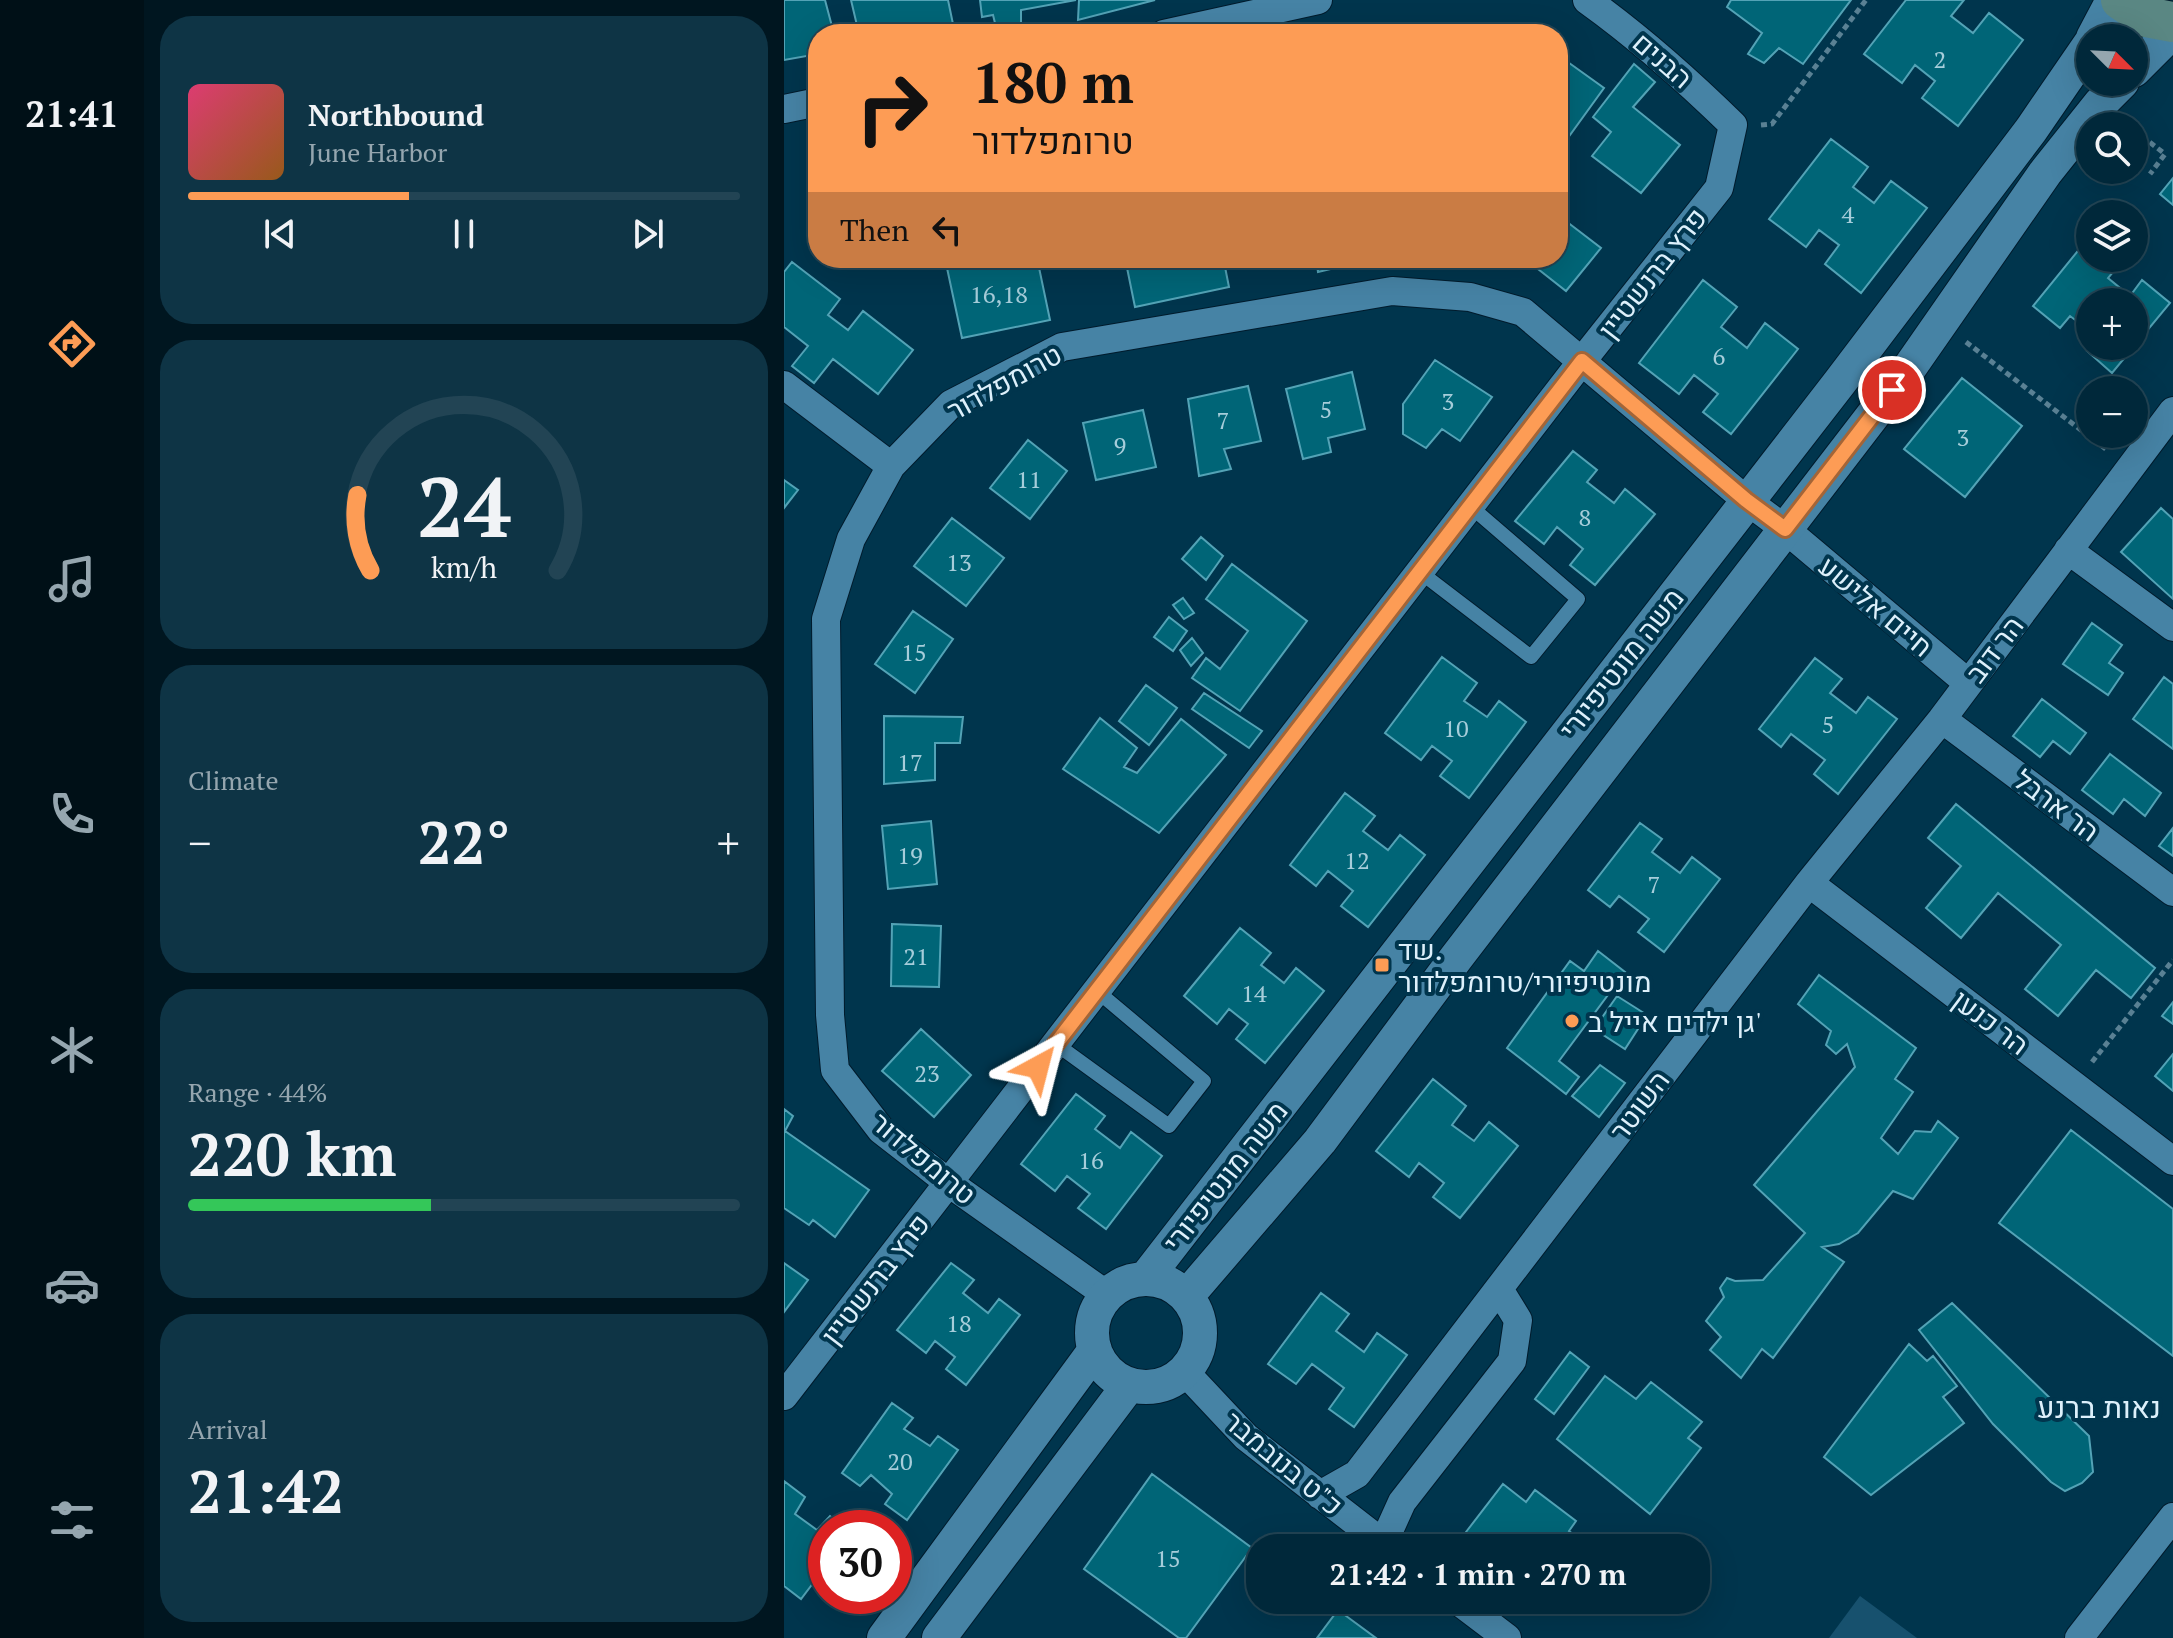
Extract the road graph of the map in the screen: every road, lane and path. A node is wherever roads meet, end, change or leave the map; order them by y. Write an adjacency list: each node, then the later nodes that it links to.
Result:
1 (1318, 0): 7 (street)
2 (1587, 0): 15 (street, הבנים)
3 (1866, 0): 15 (path)
4 (2113, 0): 8 (street)
5 (2121, 0): 6 (main road)
6 (2173, 22)
7 (1209, 24)
8 (2100, 24)
9 (2173, 31): 10 (street)
10 (2148, 56)
11 (2076, 64): 24 (street, משה מונטיפיורי)
12 (2108, 96): 26 (street, משה מונטיפיורי)
13 (808, 104): 14 (street)
14 (784, 109)
15 (1733, 125): 19 (street, פרץ ברנשטיין)
16 (2148, 141): 17 (path)
17 (2150, 174)
18 (1972, 346): 23 (path)
19 (1582, 361): 22 (street, טרומפלדור); 24 (street, טרומפלדור); 25 (street, פרץ ברנשטיין)
20 (784, 385): 22 (street)
21 (2173, 411): 23 (street, הר דוב)
22 (891, 466): 39 (street, טרומפלדור)
23 (2130, 468): 27 (street, הר דוב)
24 (1746, 500): 26 (street, טרומפלדור); 40 (street, משה מונטיפיורי)
25 (1470, 506): 28 (street, פרץ ברנשטיין); 28 (lane)
26 (1785, 529): 30 (street, חיים אלישע); 43 (street, משה מונטיפיורי)
27 (2068, 550): 29 (street); 30 (street, הר דוב)
28 (1420, 572): 35 (street, פרץ ברנשטיין)
29 (2173, 627)
30 (1968, 683): 31 (street, הר דוב)
31 (1942, 719): 32 (street, הר דוב); 33 (street, הר ארבל)
32 (1809, 883): 37 (street, הר כנען); 41 (street, השוטר)
33 (2173, 892)
34 (2173, 960): 37 (path)
35 (1097, 991): 36 (street, פרץ ברנשטיין); 36 (lane)
36 (1056, 1044): 39 (street, פרץ ברנשטיין)
37 (2074, 1085): 38 (street, הר כנען)
38 (2173, 1161)
39 (949, 1183): 42 (street, טרומפלדור); 47 (street, פרץ ברנשטיין)
40 (1146, 1278): 42 (street); 43 (street)
41 (1499, 1289): 48 (street, השוטר); 51 (street)
42 (1107, 1295): 44 (street)
43 (1187, 1296): 45 (street)
44 (1095, 1350): 46 (street); 53 (street)
45 (1185, 1372): 46 (street); 48 (street, כ"ט בנובמבר)
46 (1129, 1385): 54 (street)
47 (784, 1396)
48 (1320, 1495): 50 (street, כ"ט בנובמבר)
49 (2173, 1517): 56 (street)
50 (1370, 1534)
51 (1390, 1534)
52 (1475, 1614): 55 (street)
53 (884, 1638)
54 (939, 1638)
55 (1507, 1638)
56 (2079, 1638)

